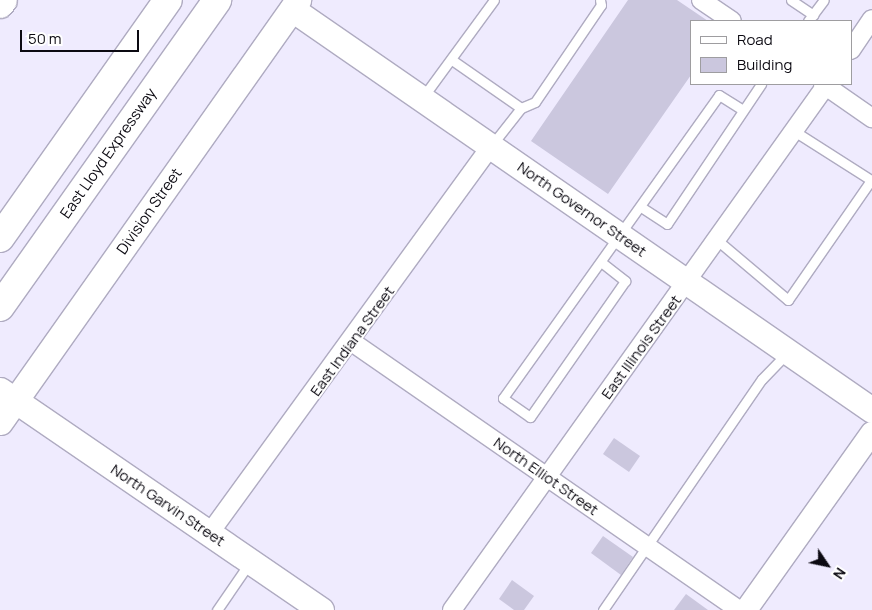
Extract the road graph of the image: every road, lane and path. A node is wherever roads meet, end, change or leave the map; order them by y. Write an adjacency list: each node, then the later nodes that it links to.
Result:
1 (4, 0): 10 (main road)
2 (168, 0): 27 (highway)
3 (217, 0): 31 (highway, East Lloyd Expressway)
4 (494, 0): 15 (lane)
5 (600, 0): 20 (lane)
6 (701, 0): 12 (street)
7 (791, 0): 11 (lane)
8 (824, 0): 11 (lane)
9 (290, 3): 19 (main road, North Governor Street); 34 (main road, Division Street)
10 (0, 6)
11 (810, 18)
12 (731, 20)
13 (872, 20): 14 (street)
14 (852, 49)
15 (452, 60): 19 (lane); 20 (lane)
16 (760, 85): 21 (lane)
17 (824, 85): 23 (street, East Illinois Street)
18 (826, 85): 22 (street)
19 (422, 98): 24 (main road, North Governor Street)
20 (521, 108): 24 (lane)
21 (743, 110): 25 (lane); 25 (lane)
22 (872, 118)
23 (794, 131): 28 (street, East Illinois Street); 28 (lane)
24 (491, 146): 26 (main road, North Governor Street); 32 (street, East Indiana Street)
25 (641, 207): 26 (lane)
26 (620, 235): 29 (lane); 30 (main road, North Governor Street)
27 (0, 238)
28 (717, 240): 30 (street, East Illinois Street)
29 (600, 262): 29 (lane)
30 (688, 282): 33 (main road, North Governor Street); 38 (street, East Illinois Street)
31 (0, 307)
32 (352, 342): 38 (street, North Elliot Street); 39 (street, East Indiana Street)
33 (788, 352): 35 (main road, North Governor Street); 40 (lane)
34 (8, 395): 36 (main road, Division Street); 39 (main road, North Garvin Street)
35 (872, 410)
36 (0, 422)
37 (872, 433): 47 (street)
38 (547, 477): 40 (street, North Elliot Street); 44 (street, East Illinois Street)
39 (209, 534): 41 (main road, North Garvin Street)
40 (649, 547): 45 (lane); 46 (street, North Elliot Street)
41 (250, 562): 42 (lane); 43 (main road, North Garvin Street)
42 (217, 610)
43 (321, 610)
44 (452, 610)
45 (603, 610)
46 (739, 610)
47 (746, 610)

